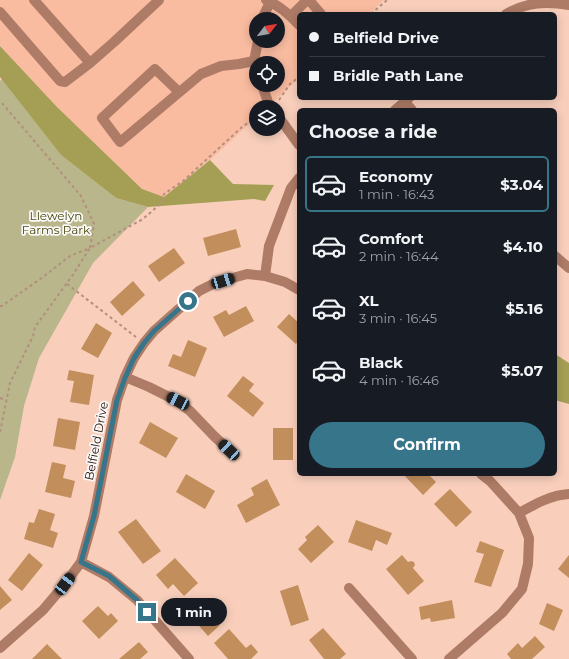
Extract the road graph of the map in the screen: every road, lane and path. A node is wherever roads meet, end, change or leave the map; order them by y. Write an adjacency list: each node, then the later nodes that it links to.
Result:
1 (34, 0): 14 (street)
2 (159, 0): 14 (street)
3 (308, 0): 9 (street); 12 (street)
4 (387, 0): 10 (path)
5 (269, 1): 8 (street); 12 (street)
6 (569, 5): 11 (street)
7 (0, 12): 14 (street)
8 (265, 12)
9 (319, 12)
10 (373, 12)
11 (509, 12)
12 (291, 16): 13 (street)
13 (297, 23)
14 (90, 63)
15 (249, 64): 17 (street)
16 (297, 79): 18 (path)
17 (180, 92): 17 (street)
18 (279, 100)
19 (407, 100): 21 (street)
20 (2, 103): 26 (path)
21 (397, 108)
22 (249, 122): 26 (path)
23 (285, 126): 24 (street)
24 (297, 142)
25 (297, 180): 29 (street)
26 (90, 248): 30 (path); 32 (path)
27 (557, 258): 28 (street)
28 (569, 268)
29 (265, 276): 31 (street, Belfield Drive); 33 (street, Belfield Drive)
30 (67, 284): 33 (path); 36 (path)
31 (297, 289)
32 (0, 306)
33 (144, 343): 34 (street, Belfield Drive)
34 (125, 378): 38 (street); 42 (street, Belfield Drive)
35 (0, 398): 36 (path)
36 (6, 400): 37 (path)
37 (0, 432)
38 (229, 450)
39 (483, 476): 41 (street)
40 (569, 494): 41 (street)
41 (520, 513): 47 (street)
42 (81, 562): 44 (street, Belfield Drive); 45 (street)
43 (348, 588): 46 (street)
44 (0, 648)
45 (189, 659)
46 (412, 659)
47 (449, 659)

